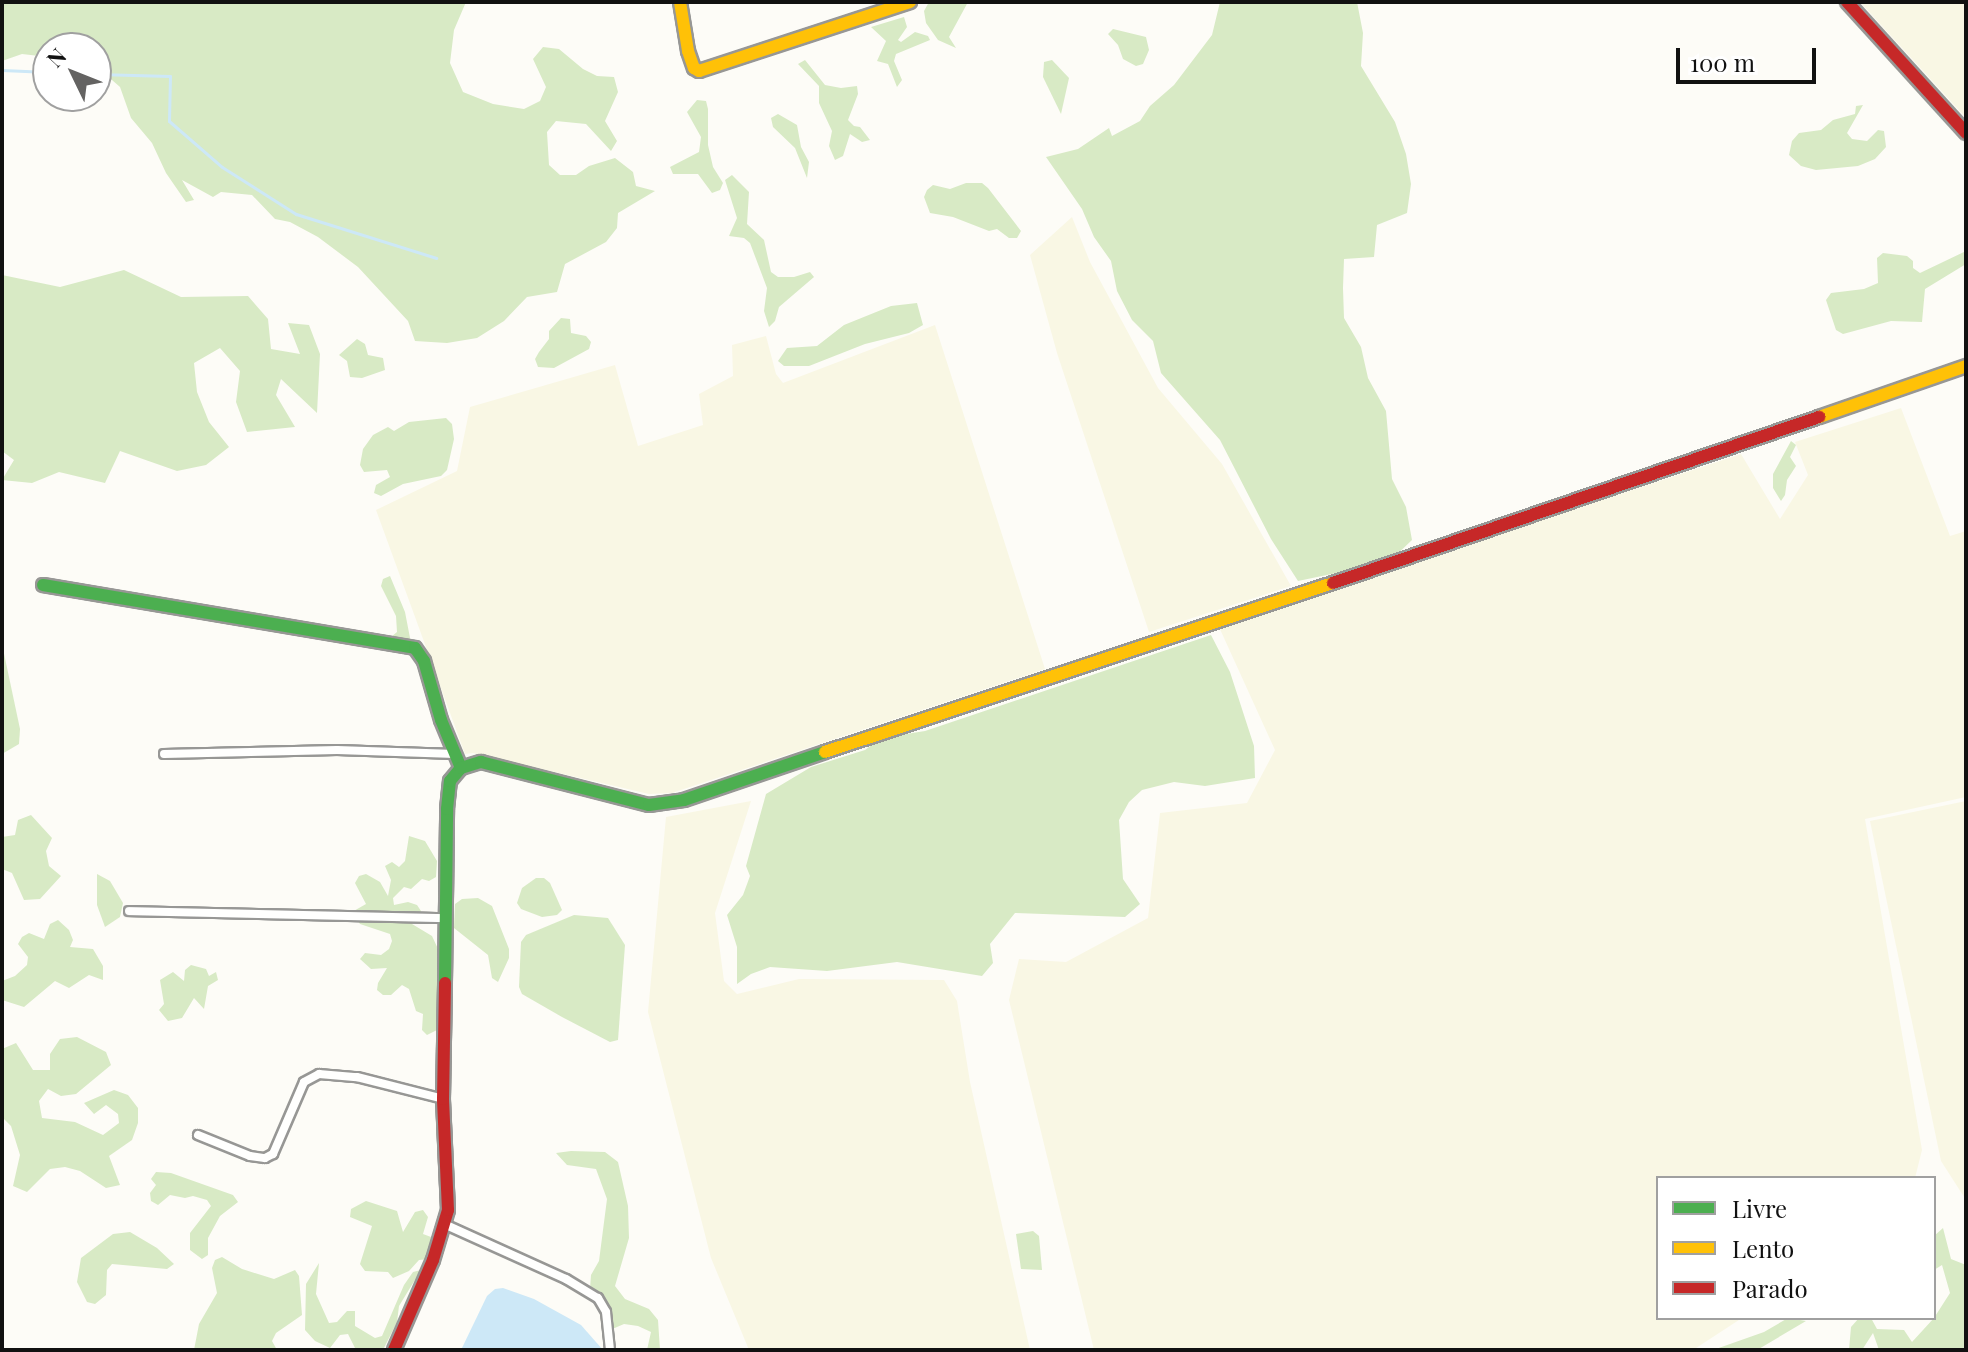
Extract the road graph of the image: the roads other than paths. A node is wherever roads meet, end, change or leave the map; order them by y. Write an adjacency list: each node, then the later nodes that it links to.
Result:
1 (680, 2): 2 (street)
2 (910, 2)
3 (1847, 2): 4 (street)
4 (1966, 133)
5 (1966, 366): 9 (street)
6 (43, 585): 8 (street)
7 (164, 754): 8 (street)
8 (455, 754): 9 (street)
9 (461, 768): 11 (street)
10 (129, 911): 11 (street)
11 (444, 918): 12 (street)
12 (443, 1099): 13 (street); 14 (street)
13 (198, 1135)
14 (444, 1224): 15 (street); 16 (street)
15 (394, 1350)
16 (610, 1350)

